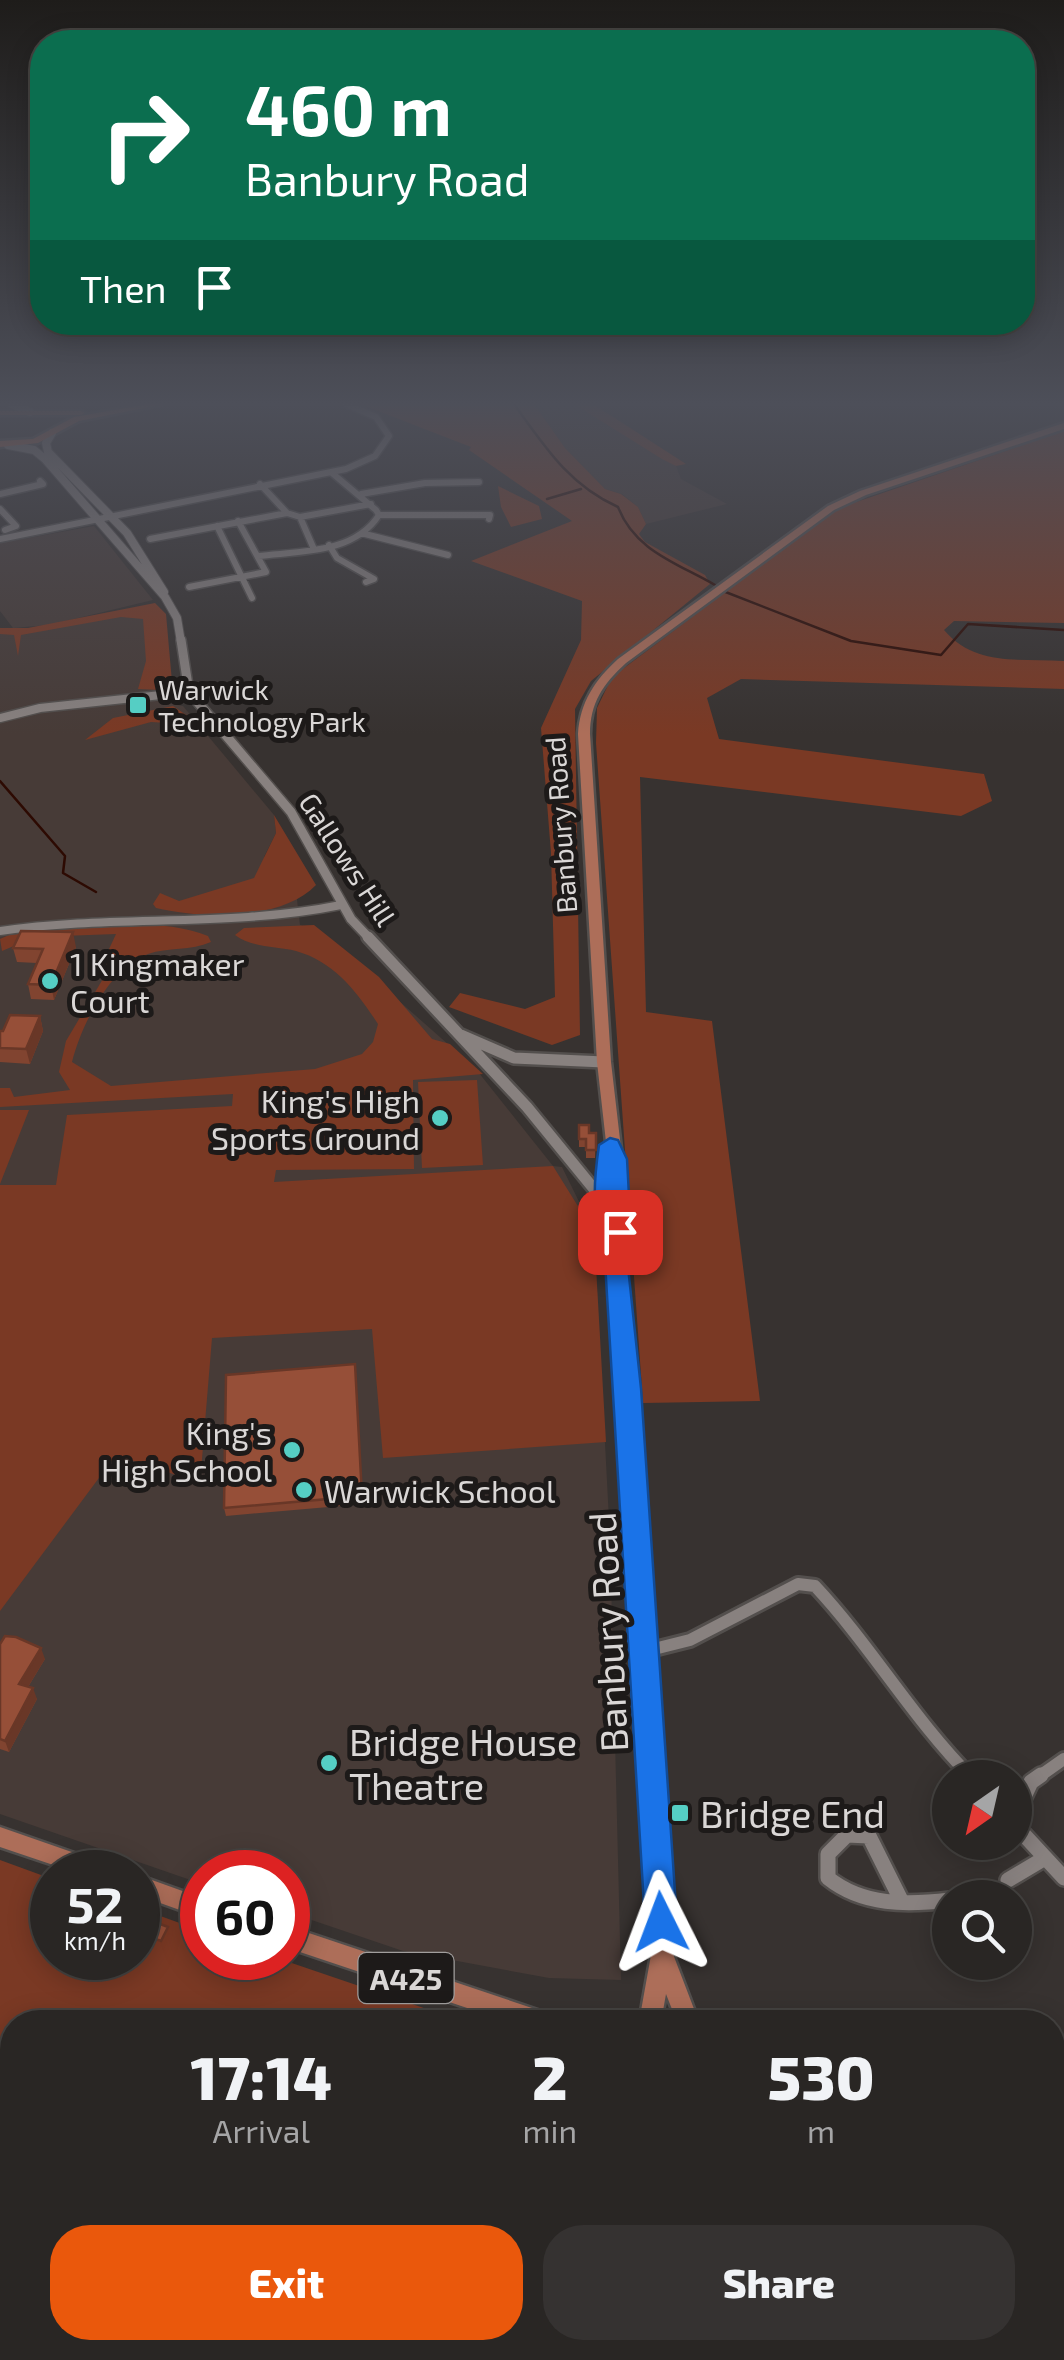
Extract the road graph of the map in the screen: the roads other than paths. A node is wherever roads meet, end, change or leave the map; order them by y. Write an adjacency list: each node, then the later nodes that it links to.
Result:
1 (5, 514): 13 (street)
2 (95, 514): 9 (street)
3 (111, 514): 9 (street); 26 (street)
4 (279, 514): 11 (street)
5 (290, 514): 10 (street)
6 (316, 514): 10 (street)
7 (379, 514): 16 (street)
8 (822, 514): 34 (main road, Banbury Road)
9 (98, 517): 17 (street); 26 (street)
10 (300, 517): 20 (street)
11 (238, 521): 14 (street); 21 (street)
12 (26, 524): 13 (street)
13 (16, 526): 15 (street)
14 (216, 526): 18 (street); 23 (street)
15 (6, 530)
16 (365, 534): 19 (street); 22 (street)
17 (0, 539)
18 (150, 539)
19 (330, 545): 20 (street); 24 (street)
20 (313, 547): 21 (street)
21 (258, 556): 23 (street)
22 (442, 558)
23 (245, 578): 25 (street); 27 (street)
24 (374, 579)
25 (189, 587)
26 (165, 596): 28 (street)
27 (252, 598)
28 (189, 692): 29 (street); 30 (street, Gallows Hill)
29 (0, 718)
30 (341, 905): 31 (street); 32 (street, Gallows Hill)
31 (0, 931)
32 (458, 1033): 33 (street, Gallows Hill); 35 (street, Gallows Hill)
33 (514, 1058): 34 (street, Gallows Hill); 35 (street)
34 (604, 1062): 36 (main road, Banbury Road)
35 (503, 1082): 37 (street, Gallows Hill)
36 (610, 1145): 37 (main road, Banbury Road); 38 (main road, Banbury Road)
37 (609, 1208): 38 (main road, Banbury Road)
38 (616, 1246): 39 (main road, Banbury Road)
39 (646, 1651): 41 (street); 52 (main road, Banbury Road)
40 (1064, 1759): 42 (street)
41 (954, 1760)
42 (1032, 1781)
43 (0, 1837): 45 (main road)
44 (1032, 1844): 46 (street)
45 (38, 1850)
46 (1045, 1858): 47 (street); 48 (street)
47 (1064, 1878)
48 (1008, 1880)
49 (932, 1901): 50 (street)
50 (902, 1902): 50 (street)
51 (310, 1943): 53 (main road, A425)
52 (662, 1955): 54 (main road, Banbury Road); 55 (main road, Banbury Road)
53 (506, 2010)
54 (653, 2010)
55 (682, 2010)

